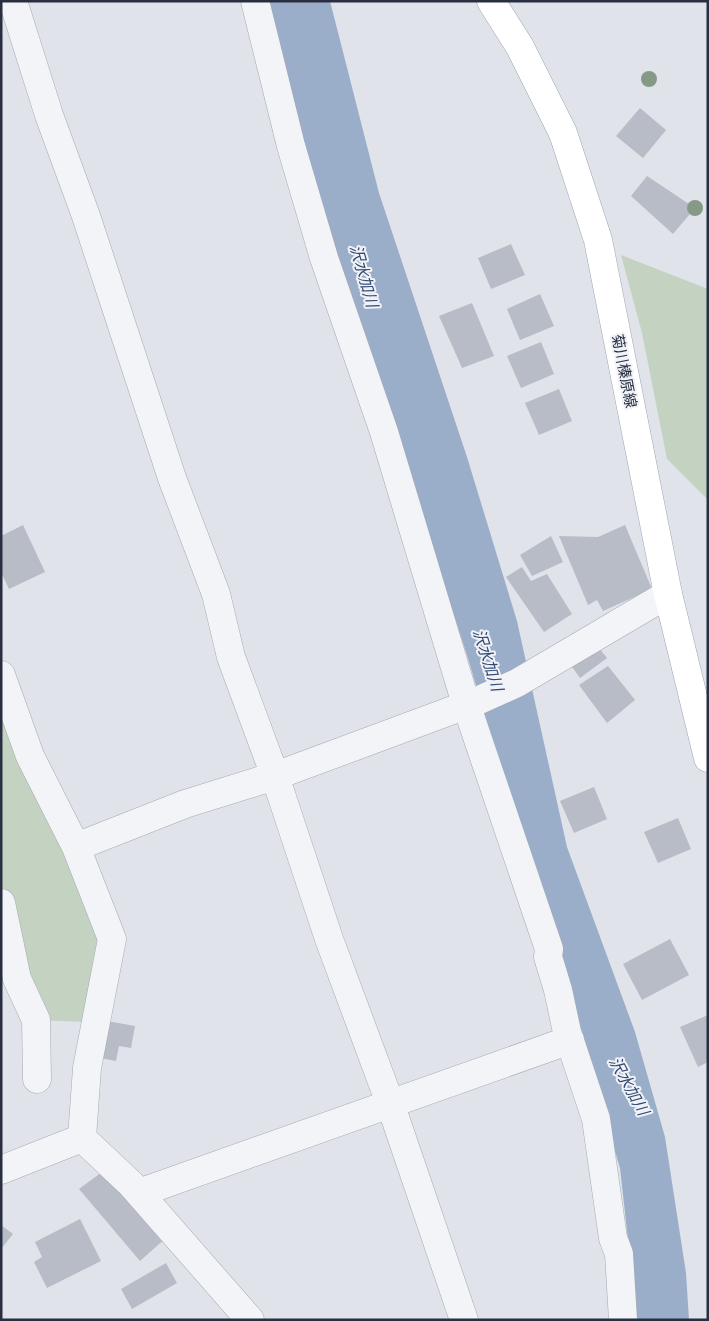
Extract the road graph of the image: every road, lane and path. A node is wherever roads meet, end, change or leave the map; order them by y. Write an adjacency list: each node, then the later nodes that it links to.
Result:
1 (13, 1): 8 (street)
2 (255, 1): 6 (street)
3 (491, 1): 4 (main road, 菊川榛原線)
4 (668, 594): 6 (street); 7 (main road, 菊川榛原線)
5 (1, 674): 9 (street)
6 (472, 702): 8 (street); 11 (street)
7 (708, 758)
8 (274, 776): 9 (street); 13 (street)
9 (76, 847): 14 (street)
10 (1, 903): 12 (street)
11 (570, 1040): 13 (street); 19 (street)
12 (37, 1079)
13 (390, 1103): 16 (street); 18 (street)
14 (82, 1138): 15 (street); 16 (street)
15 (1, 1170)
16 (139, 1193): 17 (street)
17 (250, 1320)
18 (464, 1320)
19 (623, 1320)

